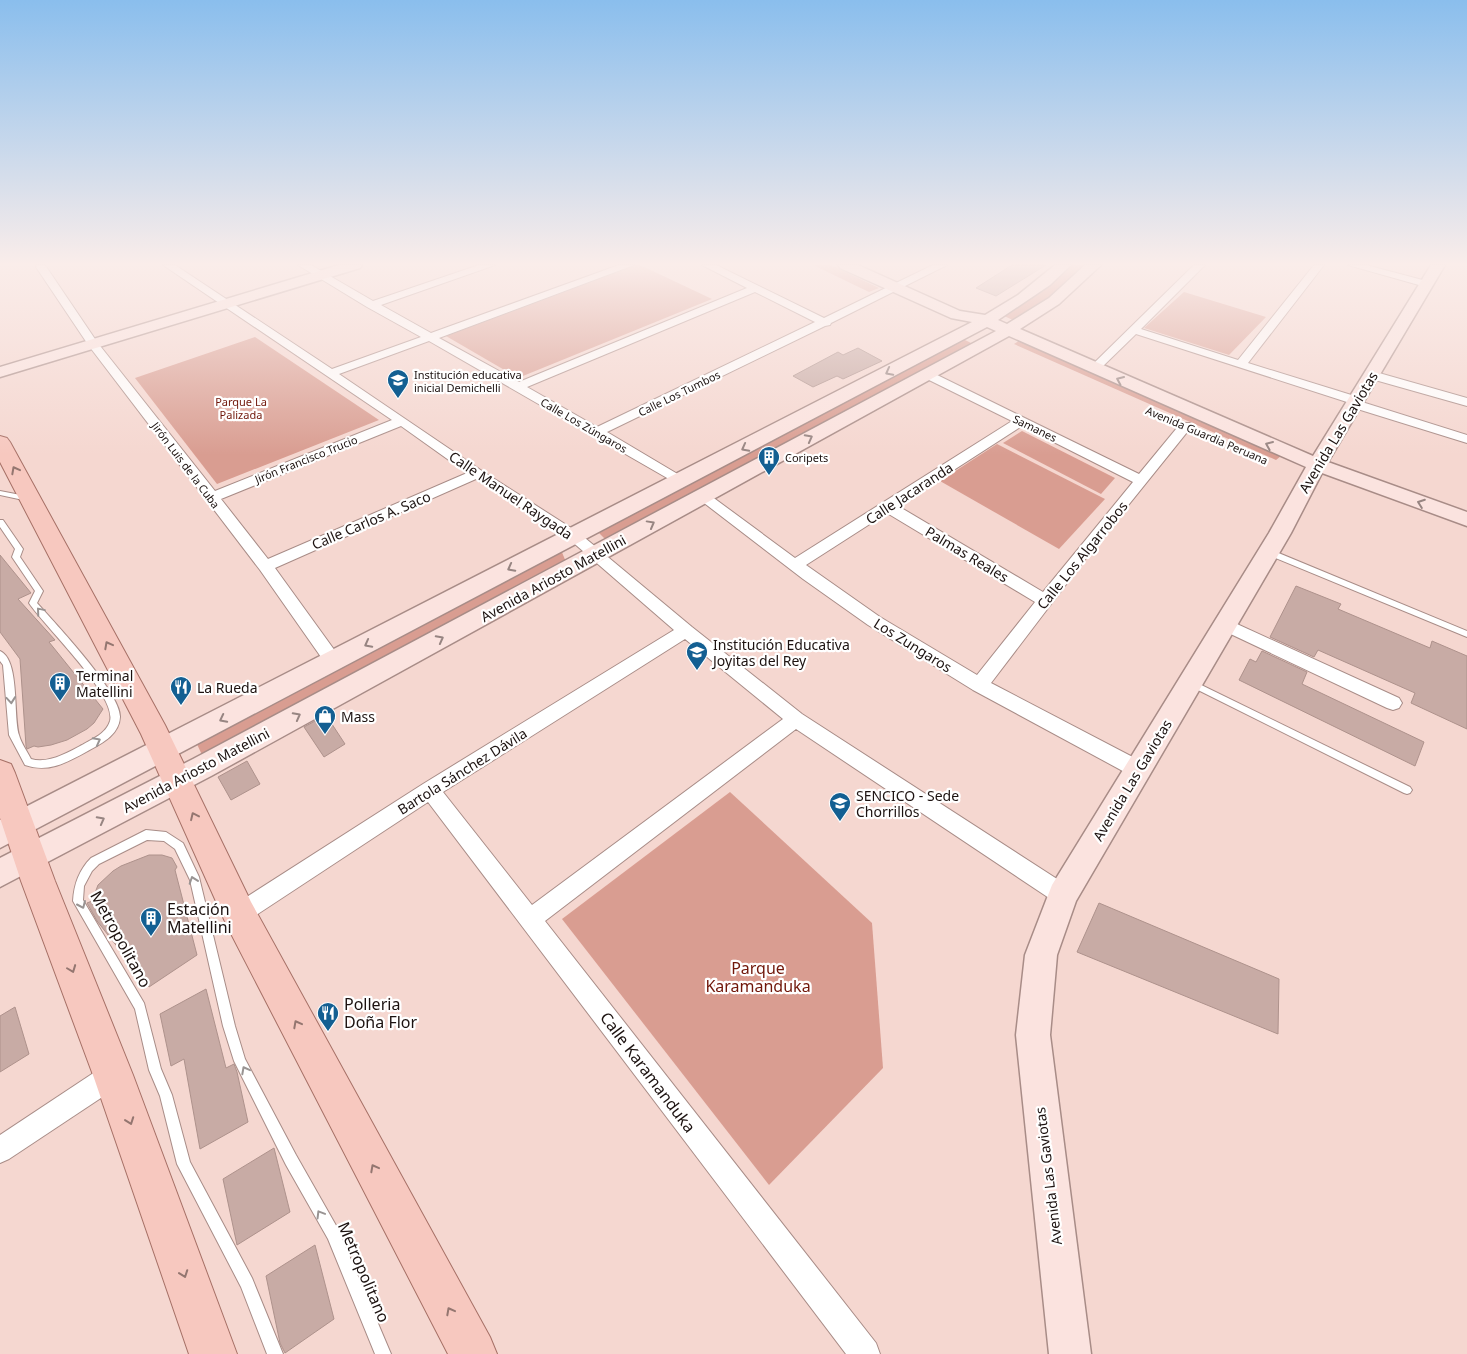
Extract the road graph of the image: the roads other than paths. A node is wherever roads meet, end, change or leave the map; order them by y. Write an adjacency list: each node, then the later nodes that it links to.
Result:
1 (82, 328): 16 (street, Jirón Luis de la Cuba)
2 (146, 328): 16 (street)
3 (263, 328): 20 (street, Calle Manuel Raygada)
4 (414, 328): 15 (street, Calle Los Zúngaros)
5 (458, 328): 15 (street)
6 (660, 328): 23 (street)
7 (815, 328): 29 (street, Calle Los Tumbos)
8 (993, 328): 14 (street, Avenida Guardia Peruana)
9 (1011, 328): 14 (street, Avenida Ariosto Matellini)
10 (1269, 328): 17 (street)
11 (1400, 328): 22 (street, Avenida Las Gaviotas)
12 (970, 329): 14 (street, Avenida Guardia Peruana); 35 (street, Avenida Ariosto Matellini, one-way to 35)
13 (1133, 330): 17 (street); 18 (street)
14 (1000, 335): 18 (street, Avenida Guardia Peruana); 21 (street, Avenida Ariosto Matellini); 28 (street, Avenida Guardia Peruana)
15 (432, 338): 20 (street); 23 (street, Calle Los Zúngaros)
16 (93, 344): 19 (street); 38 (street, Jirón Luis de la Cuba)
17 (1241, 364): 24 (street)
18 (1095, 368): 32 (street, Avenida Guardia Peruana, one-way to 18)
19 (0, 372)
20 (331, 373): 26 (street, Calle Manuel Raygada)
21 (929, 375): 27 (street, Samanes); 37 (street, Avenida Ariosto Matellini, one-way to 21)
22 (1372, 375): 24 (street, Avenida Las Gaviotas); 25 (street)
23 (518, 387): 29 (street, Calle Los Zúngaros)
24 (1356, 402): 30 (street); 32 (street, Avenida Las Gaviotas)
25 (1467, 402)
26 (402, 421): 33 (street, Calle Manuel Raygada); 38 (street, Jirón Francisco Trucio)
27 (1022, 421): 34 (street, Samanes); 40 (street, Calle Jacaranda)
28 (1186, 426): 32 (street, Avenida Guardia Peruana); 34 (street, Calle Los Algarrobos)
29 (597, 432): 35 (street, Calle Los Zúngaros)
30 (1467, 439)
31 (0, 442): 39 (main road, one-way to 31)
32 (1313, 472): 41 (street, Avenida Guardia Peruana, one-way to 32); 43 (street, Avenida Guardia Peruana); 45 (street, Avenida Las Gaviotas)
33 (477, 474): 44 (street, Calle Manuel Raygada); 48 (street, Calle Carlos A. Saco)
34 (1142, 481): 49 (street, Calle Los Algarrobos)
35 (681, 482): 44 (street, Avenida Ariosto Matellini)
36 (0, 493): 39 (lane)
37 (702, 496): 46 (street, Avenida Ariosto Matellini, one-way to 37); 47 (street, Los Zungaros)
38 (210, 498): 48 (street, Jirón Luis de la Cuba)
39 (31, 500): 59 (main road, one-way to 39)
40 (888, 506): 47 (street, Calle Jacaranda); 49 (street, Palmas Reales)
41 (1467, 519)
42 (0, 522): 53 (lane, one-way to 42)
43 (1467, 535)
44 (574, 536): 46 (street, Calle Manuel Raygada); 54 (street, Avenida Ariosto Matellini, one-way to 54)
45 (1269, 552): 50 (street, Avenida Las Gaviotas); 52 (lane)
46 (597, 555): 51 (street, Calle Manuel Raygada); 59 (street, Avenida Ariosto Matellini, one-way to 46)
47 (795, 565): 56 (street, Los Zungaros)
48 (265, 566): 54 (street, Jirón Luis de la Cuba)
49 (1045, 601): 56 (street, Calle Los Algarrobos)
50 (1226, 625): 55 (street, Avenida Las Gaviotas); 57 (street)
51 (686, 631): 58 (street, Calle Manuel Raygada); 62 (street, Bartola Sánchez Dávila)
52 (1467, 634)
53 (0, 654)
54 (334, 662): 59 (street, Avenida Ariosto Matellini, one-way to 59)
55 (1191, 683): 60 (street, Avenida Las Gaviotas); 63 (lane)
56 (979, 686): 60 (street, Los Zungaros)
57 (1392, 703)
58 (796, 719): 65 (street, Calle Manuel Raygada); 67 (street)
59 (170, 765): 64 (street, Avenida Ariosto Matellini); 66 (main road, one-way to 59)
60 (1139, 770): 65 (street, Avenida Las Gaviotas)
61 (0, 773): 64 (main road)
62 (430, 790): 66 (street, Bartola Sánchez Dávila); 67 (street, Calle Karamanduka)
63 (1406, 790)
64 (12, 848): 68 (main road, one-way to 68)
65 (1063, 895): 75 (street, Avenida Las Gaviotas)
66 (239, 914): 73 (main road, one-way to 66)
67 (530, 919): 74 (street, Calle Karamanduka)
68 (114, 1075): 69 (street); 70 (main road, one-way to 70)
69 (0, 1150)
70 (213, 1354)
71 (274, 1354): 72 (lane, Metropolitano, one-way to 71)
72 (383, 1354)
73 (473, 1354)
74 (865, 1354)
75 (1070, 1354)

